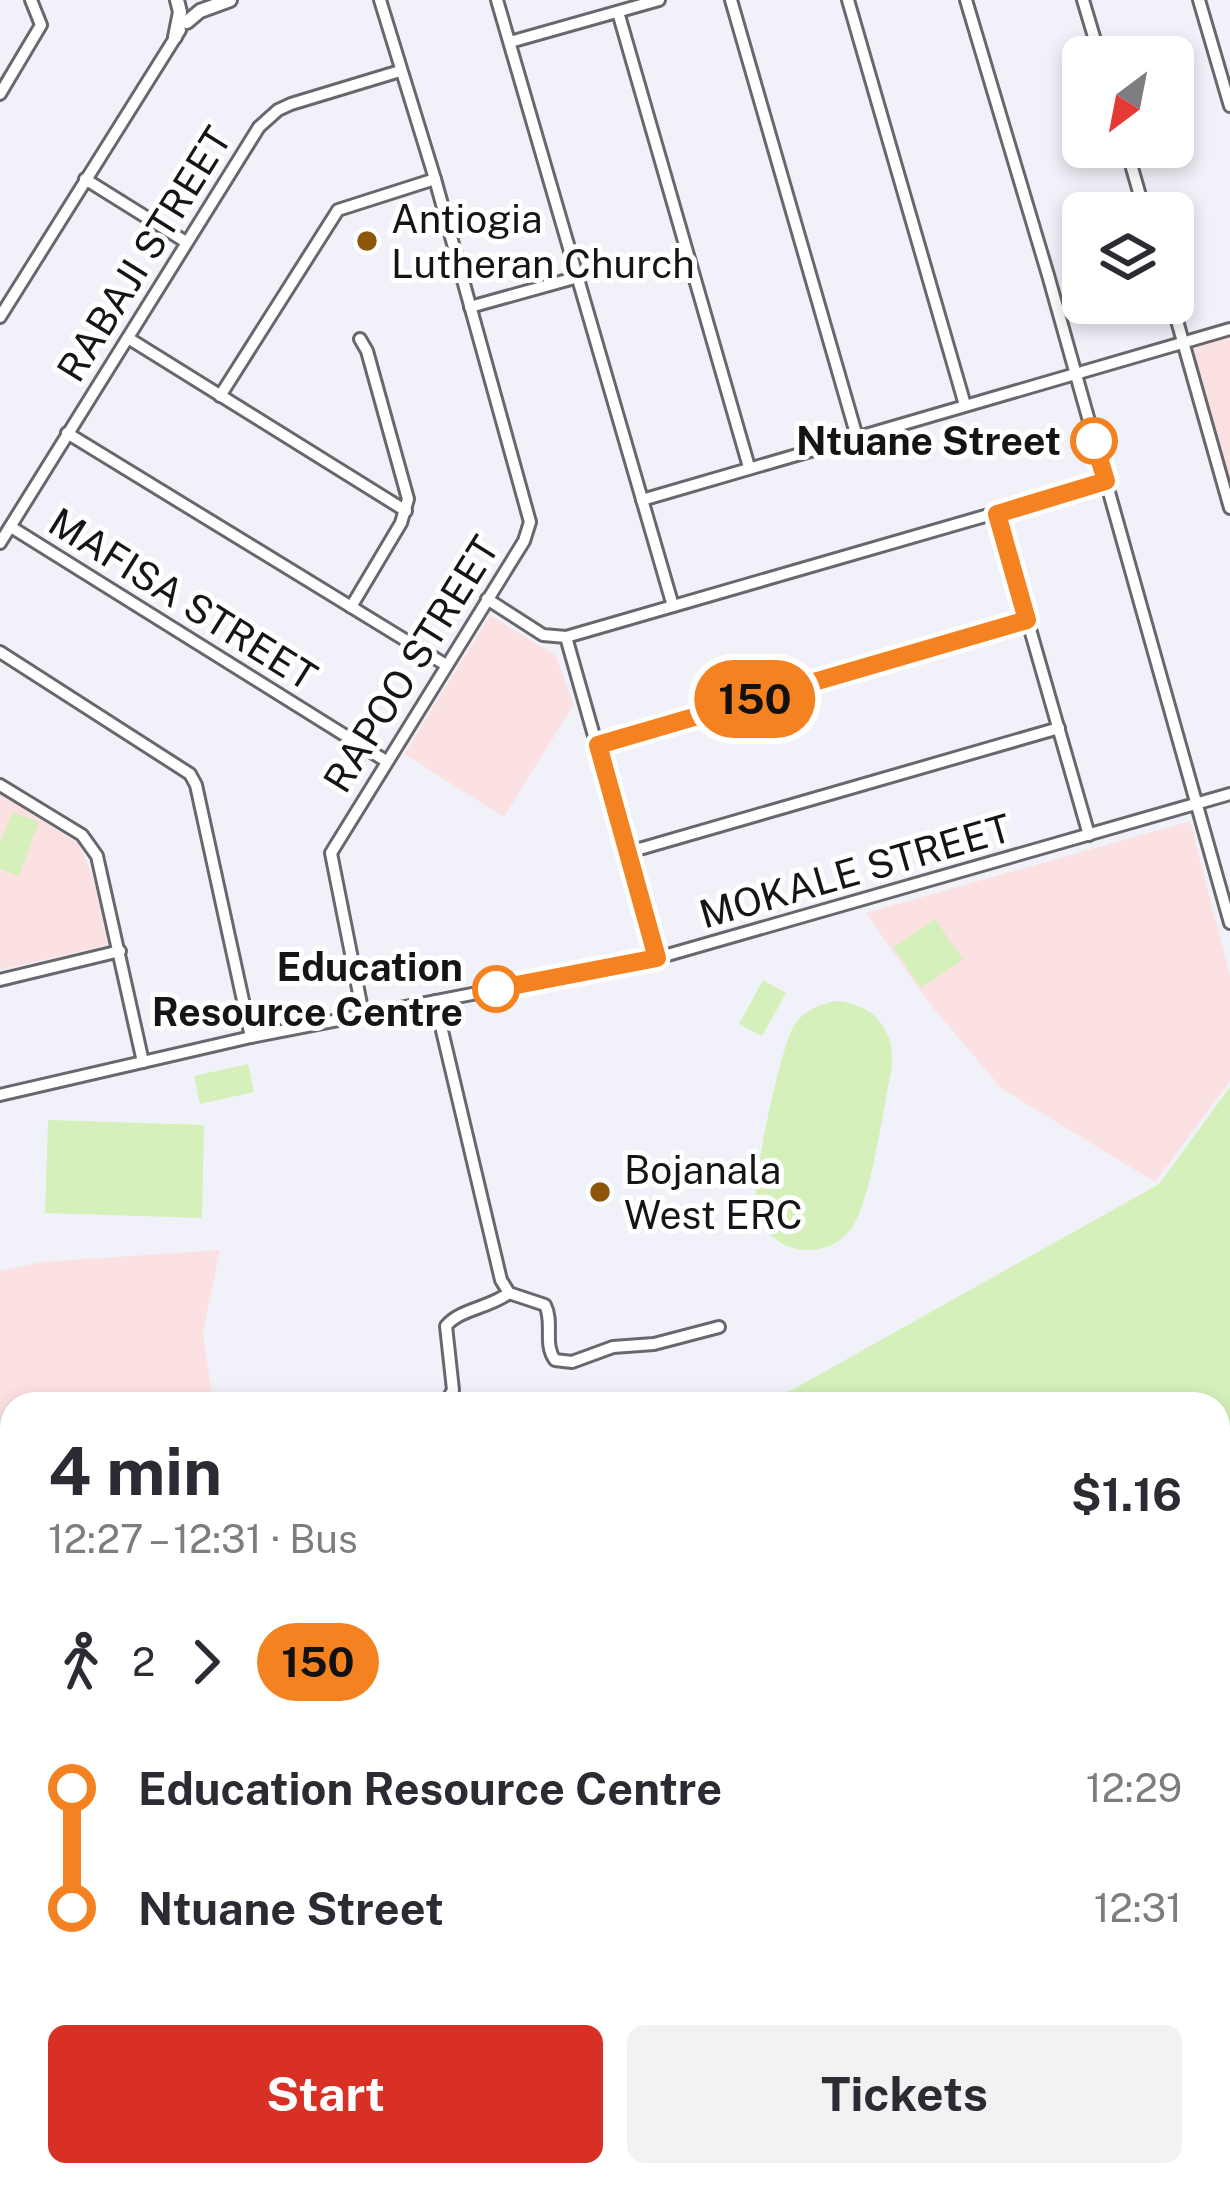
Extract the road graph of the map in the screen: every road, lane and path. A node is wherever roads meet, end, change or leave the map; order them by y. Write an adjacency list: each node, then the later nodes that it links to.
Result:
1 (31, 0): 18 (street)
2 (182, 0): 11 (street); 13 (street); 15 (street)
3 (380, 0): 17 (street, RAPOO STREET)
4 (497, 0): 16 (street)
5 (659, 0): 12 (street)
6 (731, 0): 35 (street)
7 (848, 0): 33 (street)
8 (966, 0): 31 (street)
9 (1083, 0): 14 (street)
10 (1199, 0): 19 (street)
11 (225, 2): 13 (street)
12 (618, 12): 16 (street); 36 (street)
13 (190, 19): 15 (street)
14 (1094, 36)
15 (175, 37): 20 (street)
16 (510, 42): 23 (street)
17 (400, 71): 21 (street, RAPOO STREET); 22 (street, RABAJI STREET)
18 (0, 94)
19 (1230, 106)
20 (86, 179): 22 (street); 25 (street)
21 (435, 179): 24 (street, RAPOO STREET); 32 (street)
22 (186, 242): 28 (street, RABAJI STREET)
23 (578, 277): 24 (street); 38 (street)
24 (470, 307): 44 (street, RAPOO STREET)
25 (0, 317)
26 (1178, 324): 30 (street)
27 (1230, 329): 30 (street)
28 (128, 338): 32 (street); 34 (street, RABAJI STREET)
29 (360, 339): 40 (street)
30 (1183, 343): 31 (street); 39 (street)
31 (1075, 374): 33 (street); 37 (street)
32 (220, 396): 40 (street)
33 (965, 405): 35 (street)
34 (67, 433): 42 (street, RABAJI STREET); 46 (street)
35 (857, 437): 36 (street)
36 (749, 467): 38 (street)
37 (1106, 481): 41 (street); 56 (street)
38 (642, 500): 45 (street)
39 (1230, 508)
40 (406, 511): 46 (street)
41 (997, 514): 45 (street); 47 (street)
42 (10, 526): 43 (street, RABAJI STREET); 53 (street, MAFISA STREET)
43 (0, 543)
44 (487, 599): 48 (street); 50 (street, RAPOO STREET)
45 (674, 606): 48 (street)
46 (351, 607): 50 (street)
47 (1027, 620): 51 (street); 52 (street)
48 (566, 637): 52 (street)
49 (0, 652): 65 (street)
50 (446, 665): 53 (street, RAPOO STREET)
51 (1059, 728): 57 (street); 58 (street)
52 (598, 745): 58 (street)
53 (386, 761): 64 (street, RAPOO STREET)
54 (0, 785): 60 (street)
55 (1230, 794): 56 (street, MOKALE STREET)
56 (1198, 803): 57 (street, MOKALE STREET); 59 (street)
57 (1089, 835): 61 (street, MOKALE STREET)
58 (629, 852): 61 (street)
59 (1229, 916)
60 (120, 951): 62 (street); 66 (street)
61 (657, 958): 63 (street, MOKALE STREET)
62 (0, 980)
63 (435, 1001): 64 (street, MOKALE STREET); 68 (street)
64 (363, 1014): 65 (street, MOKALE STREET)
65 (251, 1037): 66 (street, MOKALE STREET)
66 (143, 1062): 67 (street, MOKALE STREET)
67 (0, 1095)
68 (508, 1293): 69 (street); 70 (street)
69 (719, 1327)
70 (451, 1392)

